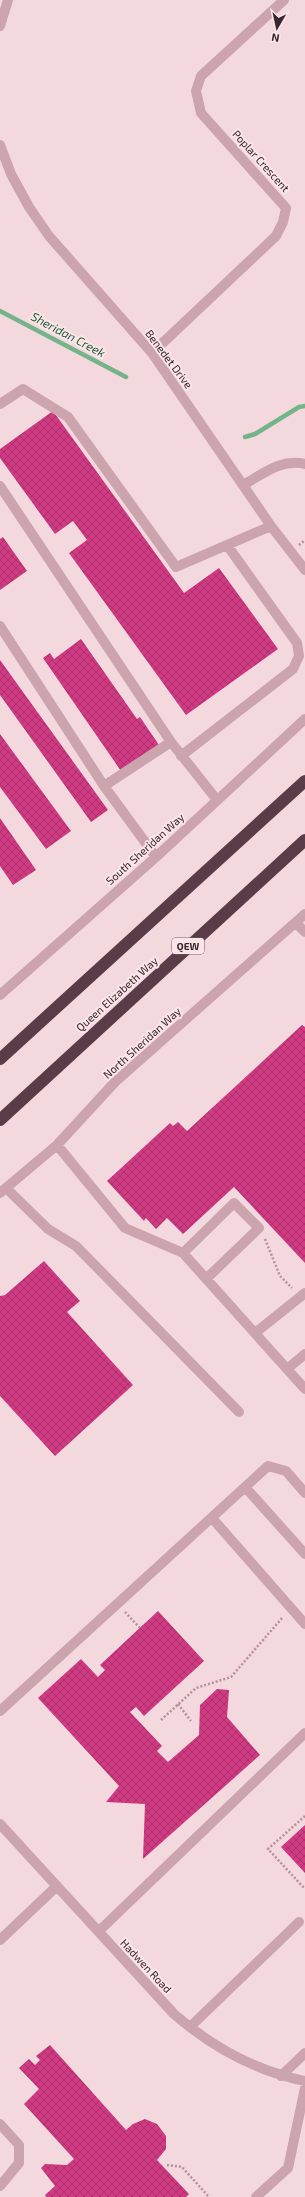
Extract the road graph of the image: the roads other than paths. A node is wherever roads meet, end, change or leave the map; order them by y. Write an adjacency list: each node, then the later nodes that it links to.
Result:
1 (8, 0): 3 (street)
2 (284, 0): 5 (street, Poplar Crescent)
3 (0, 26)
4 (0, 145): 5 (street, Benedet Drive)
5 (152, 352): 8 (street, Benedet Drive)
6 (0, 404): 11 (street)
7 (305, 464): 8 (street)
8 (243, 485): 10 (street, Benedet Drive)
9 (0, 486): 16 (street)
10 (271, 526): 11 (street); 12 (street, Benedet Drive)
11 (227, 545): 17 (street)
12 (301, 558): 13 (street, Benedet Drive)
13 (305, 570)
14 (0, 626): 19 (street)
15 (305, 719): 20 (street, South Sheridan Way)
16 (171, 742): 17 (street); 19 (street)
17 (181, 756): 20 (street)
18 (305, 781): 27 (highway)
19 (104, 786): 22 (street)
20 (217, 800): 22 (street, South Sheridan Way)
21 (305, 840): 28 (highway, Queen Elizabeth Way / QEW)
22 (156, 856): 26 (street, South Sheridan Way)
23 (305, 914): 24 (street, North Sheridan Way)
24 (296, 923): 25 (street); 29 (street, North Sheridan Way)
25 (305, 932)
26 (0, 995)
27 (0, 1059)
28 (0, 1120)
29 (57, 1145): 30 (street, North Sheridan Way); 31 (street)
30 (3, 1191): 38 (street)
31 (183, 1253): 32 (street); 32 (street)
32 (206, 1279): 34 (street)
33 (302, 1296): 34 (street)
34 (255, 1334): 36 (street)
35 (305, 1354): 36 (street)
36 (287, 1369): 37 (street)
37 (305, 1389)
38 (239, 1412)
39 (245, 1487): 40 (street); 41 (street); 42 (street)
40 (305, 1493)
41 (212, 1518): 43 (street); 44 (street)
42 (305, 1554)
43 (305, 1624)
44 (0, 1711)
45 (305, 1733): 49 (street)
46 (0, 1824): 47 (street, Hadwen Road)
47 (57, 1886): 49 (street, Hadwen Road); 50 (street)
48 (300, 1922): 51 (street)
49 (99, 1932): 51 (street, Hadwen Road)
50 (0, 1940)
51 (190, 2027): 53 (street, Hadwen Road)
52 (305, 2053): 53 (street)
53 (281, 2076): 54 (street, Hadwen Road)
54 (305, 2081)
55 (305, 2088): 58 (street)
56 (0, 2124): 57 (street)
57 (1, 2183)
58 (256, 2197)

